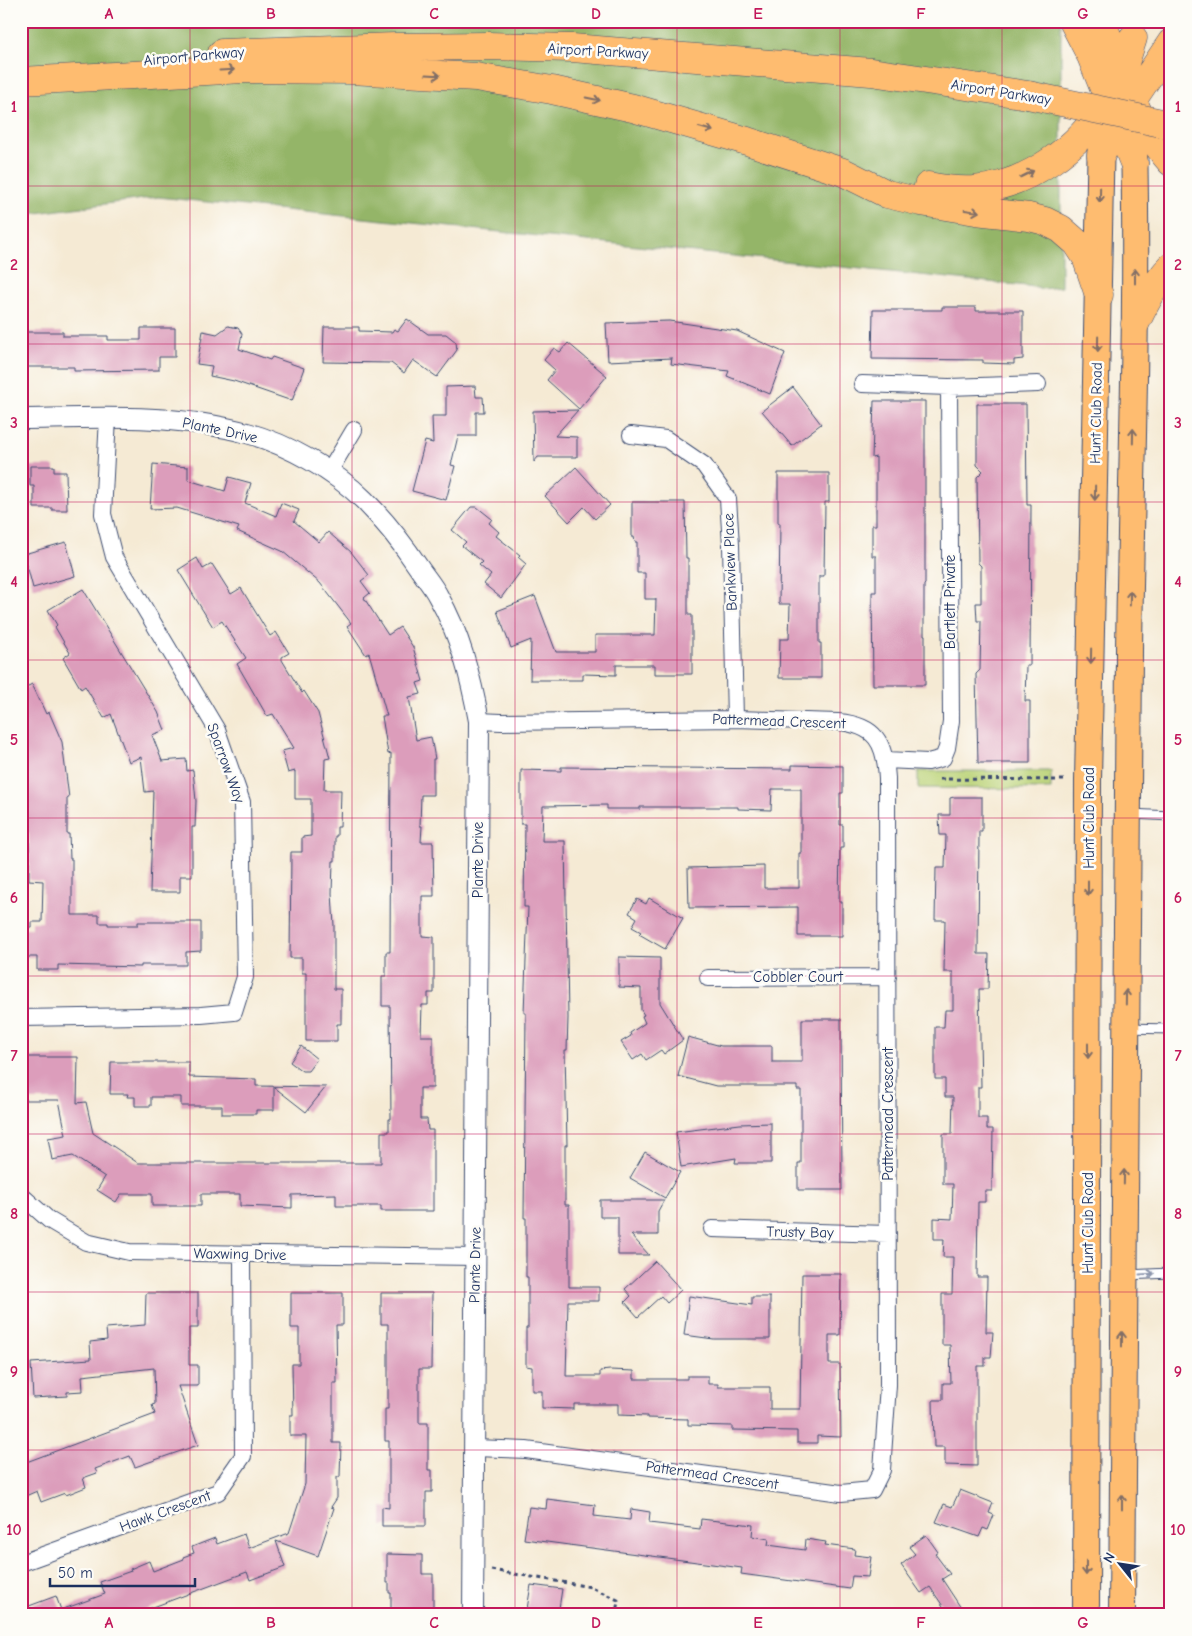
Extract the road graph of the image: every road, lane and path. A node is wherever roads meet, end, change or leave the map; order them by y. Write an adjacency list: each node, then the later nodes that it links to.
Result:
1 (1073, 21): 7 (highway)
2 (1102, 21): 7 (highway)
3 (1134, 30): 7 (highway)
4 (1171, 43): 7 (highway)
5 (21, 72): 8 (highway, Airport Parkway, bridge)
6 (21, 81): 12 (highway, one-way to 12)
7 (1114, 99): 9 (highway); 10 (highway); 11 (highway); 12 (highway, one-way to 7)
8 (1171, 125)
9 (1101, 156): 14 (main road, Hunt Club Road, one-way to 14)
10 (1171, 162)
11 (1134, 163): 15 (main road, one-way to 11)
12 (843, 172): 14 (highway, one-way to 14)
13 (1171, 267): 15 (highway)
14 (1099, 295): 28 (main road, Hunt Club Road, one-way to 28)
15 (1135, 324): 29 (main road, one-way to 15)
16 (862, 384): 18 (street)
17 (1038, 384): 18 (street)
18 (950, 387): 26 (street, Bartlett Private)
19 (108, 417): 20 (street, Plante Drive); 23 (street, Plante Drive); 33 (street, Sparrow Way)
20 (21, 419)
21 (354, 430): 23 (street)
22 (631, 435): 24 (street, Bankview Place)
23 (329, 472): 25 (street, Plante Drive)
24 (735, 718): 25 (street, Pattermead Crescent); 26 (street, Pattermead Crescent)
25 (480, 721): 40 (street, Plante Drive)
26 (886, 760): 31 (street, Pattermead Crescent)
27 (936, 779): 28 (path)
28 (1088, 780): 48 (main road, Hunt Club Road, one-way to 48)
29 (1127, 814): 30 (lane); 34 (main road, one-way to 29)
30 (1171, 816)
31 (888, 977): 32 (street, Cobbler Court); 38 (street, Pattermead Crescent)
32 (708, 978)
33 (21, 1018)
34 (1126, 1028): 35 (lane); 42 (main road, one-way to 34)
35 (1171, 1029)
36 (21, 1195): 39 (street, Waxwing Drive)
37 (712, 1229): 38 (street, Trusty Bay)
38 (888, 1234): 43 (street, Pattermead Crescent)
39 (242, 1254): 40 (street, Waxwing Drive); 44 (street, Hawk Crescent)
40 (476, 1256): 43 (street, Plante Drive)
41 (1171, 1273): 42 (lane, one-way to 41)
42 (1123, 1275): 49 (main road, one-way to 42)
43 (474, 1448): 45 (street, Plante Drive)
44 (21, 1562)
45 (473, 1567): 46 (street, Plante Drive); 47 (path)
46 (473, 1615)
47 (616, 1615)
48 (1086, 1615)
49 (1122, 1615)

